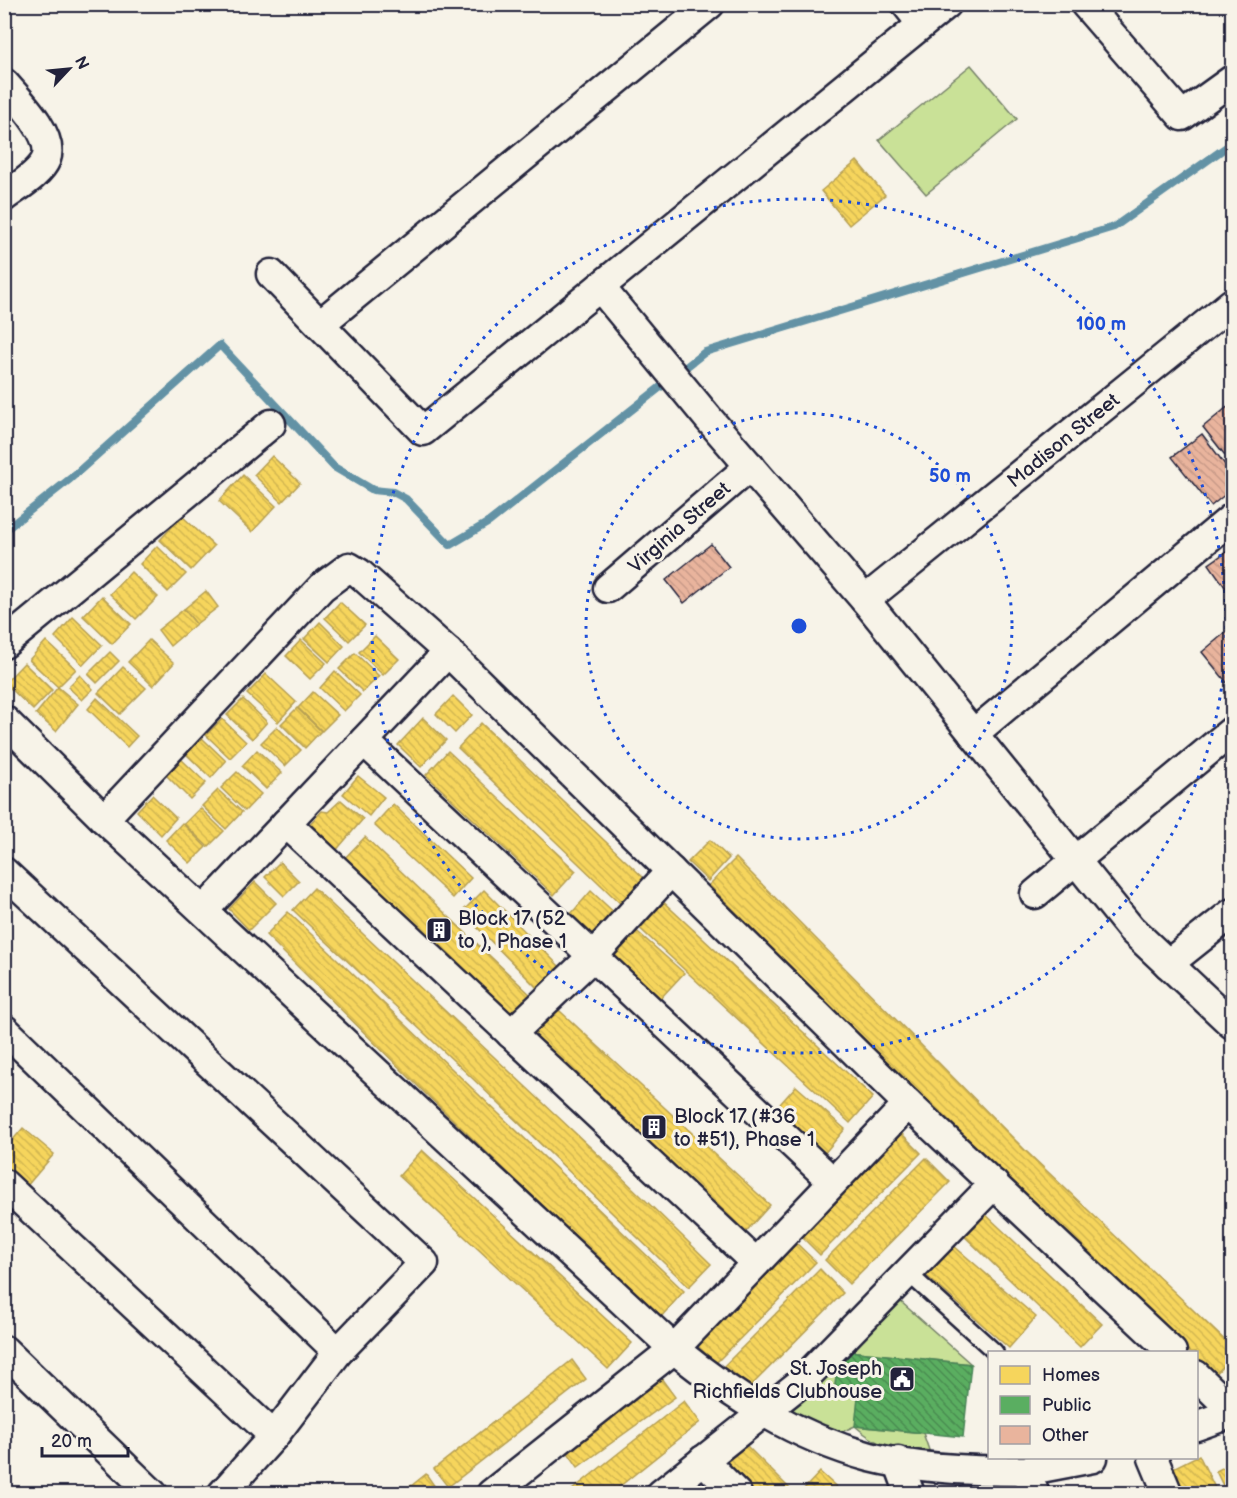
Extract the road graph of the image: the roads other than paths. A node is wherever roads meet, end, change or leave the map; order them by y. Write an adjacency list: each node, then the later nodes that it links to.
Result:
1 (710, 4): 11 (street)
2 (947, 4): 4 (street)
3 (1085, 4): 5 (street)
4 (914, 14): 9 (street)
5 (1233, 80)
6 (4, 83): 7 (street)
7 (4, 197)
8 (271, 274): 11 (street)
9 (600, 287): 11 (street); 13 (street)
10 (1233, 303): 16 (street, Madison Street)
11 (320, 324)
12 (271, 424): 17 (street)
13 (750, 466): 15 (street, Virginia Street); 16 (street)
14 (1233, 518): 21 (street)
15 (608, 588)
16 (865, 600): 21 (street)
17 (4, 645)
18 (448, 652): 22 (street); 23 (street); 26 (street)
19 (4, 720): 23 (street)
20 (1233, 731): 25 (street)
21 (973, 734): 25 (street)
22 (364, 741): 24 (street); 31 (street)
23 (104, 819): 29 (street)
24 (286, 824): 29 (street); 35 (street)
25 (1076, 860): 28 (street); 32 (street)
26 (671, 871): 31 (street); 36 (street)
27 (4, 872): 46 (street)
28 (1035, 894)
29 (204, 910): 42 (street)
30 (1233, 913): 32 (street)
31 (593, 956): 35 (street); 37 (street)
32 (1168, 964): 33 (street)
33 (1233, 1024)
34 (4, 1029): 46 (street)
35 (511, 1034): 40 (street)
36 (908, 1104): 37 (street); 39 (street)
37 (834, 1182): 40 (street)
38 (4, 1184): 51 (street)
39 (994, 1184): 41 (street); 45 (street)
40 (756, 1263): 42 (street)
41 (908, 1273): 44 (lane); 49 (street)
42 (674, 1349): 49 (street); 59 (street)
43 (4, 1350): 57 (street)
44 (993, 1351)
45 (1170, 1351)
46 (338, 1352): 51 (street)
47 (1198, 1376): 48 (street)
48 (1233, 1411): 50 (street)
49 (764, 1413): 54 (street); 55 (street)
50 (1198, 1426)
51 (274, 1436): 58 (street)
52 (1090, 1459): 56 (street)
53 (1153, 1459): 63 (street)
54 (703, 1460): 60 (street); 61 (street)
55 (898, 1461): 56 (street); 62 (street)
56 (1030, 1482)
57 (153, 1494)
58 (222, 1494)
59 (491, 1494)
60 (661, 1494)
61 (737, 1494)
62 (910, 1494)
63 (1168, 1494)

